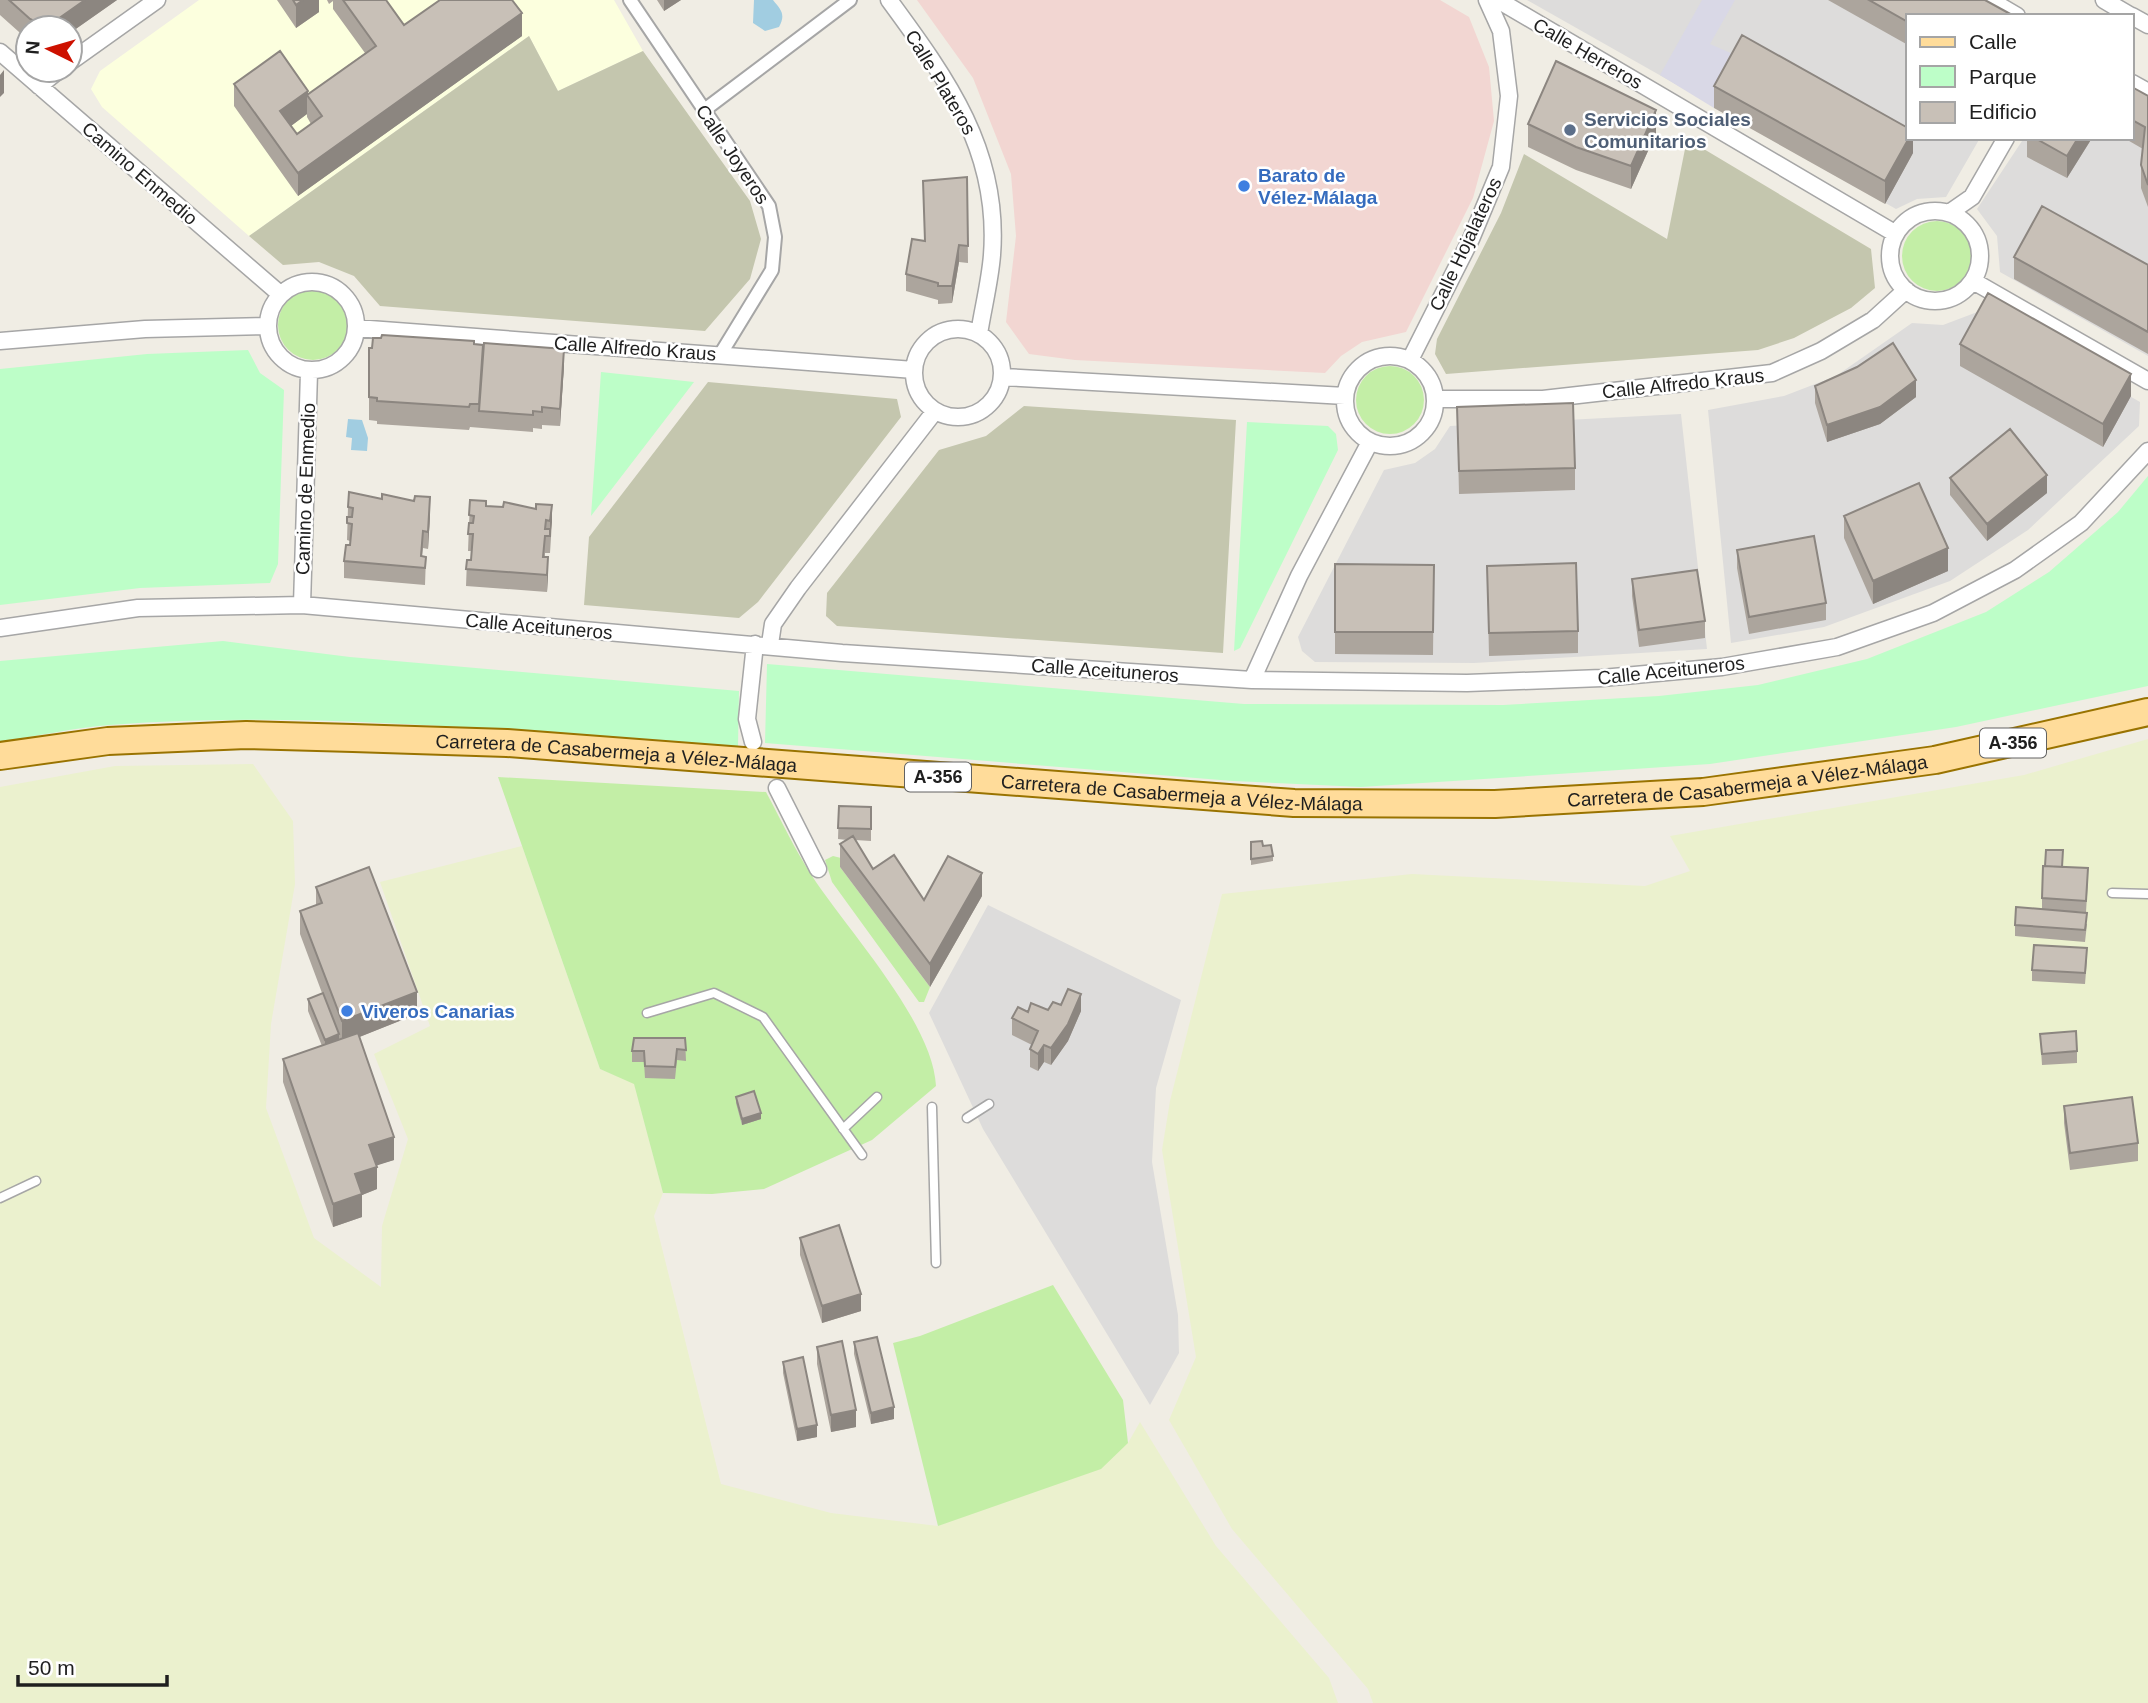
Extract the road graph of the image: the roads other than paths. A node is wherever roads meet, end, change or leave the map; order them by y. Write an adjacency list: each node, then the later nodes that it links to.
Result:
1 (157, 0): 12 (street)
2 (629, 0): 15 (street, Calle Joyeros)
3 (850, 0): 15 (street)
4 (889, 0): 26 (street, Calle Plateros)
5 (1487, 0): 29 (street, Calle Hojalateros)
6 (1498, 0): 20 (street, Calle Herreros)
7 (1990, 0): 9 (street)
8 (2104, 0): 10 (street)
9 (2014, 14)
10 (2128, 14)
11 (0, 52): 14 (street, Camino Enmedio)
12 (84, 52)
13 (42, 84): 14 (street)
14 (39, 86): 23 (street, Camino Enmedio)
15 (703, 111): 28 (street, Calle Joyeros)
16 (2005, 140): 17 (street)
17 (1972, 197): 18 (street); 19 (street)
18 (1949, 213): 19 (street); 20 (street)
19 (1969, 226): 21 (street)
20 (1896, 234): 22 (street)
21 (1973, 281): 22 (street); 33 (street)
22 (1906, 290): 35 (street, Calle Alfredo Kraus)
23 (280, 294): 24 (street); 25 (street)
24 (267, 326): 27 (street); 31 (street)
25 (356, 328): 28 (street, Calle Alfredo Kraus); 31 (street)
26 (979, 334): 30 (street); 32 (street)
27 (0, 341)
28 (720, 355): 30 (street, Calle Alfredo Kraus)
29 (1410, 360): 34 (street); 35 (street)
30 (914, 370): 36 (street)
31 (309, 372): 39 (street, Camino de Enmedio)
32 (1003, 376): 34 (street); 36 (street)
33 (2148, 381)
34 (1345, 396): 37 (street)
35 (1435, 398): 37 (street)
36 (935, 411): 41 (street)
37 (1370, 442): 42 (street)
38 (2148, 451): 42 (street, Calle Aceituneros)
39 (302, 606): 40 (street, Calle Aceituneros); 41 (street, Calle Aceituneros)
40 (0, 628)
41 (762, 644): 42 (street, Calle Aceituneros); 44 (street)
42 (1252, 680)
43 (2148, 712): 45 (main road, Carretera de Casabermeja a Vélez-Málaga / A-356)
44 (753, 742)
45 (0, 755)
46 (777, 788): 47 (street)
47 (818, 869)
48 (2112, 893): 49 (lane)
49 (2148, 894)
50 (647, 1013): 55 (lane)
51 (877, 1097): 55 (lane)
52 (989, 1104): 54 (lane)
53 (932, 1107): 59 (lane)
54 (967, 1118)
55 (843, 1129): 56 (lane)
56 (862, 1155)
57 (36, 1181): 58 (lane)
58 (0, 1198)
59 (936, 1263)

